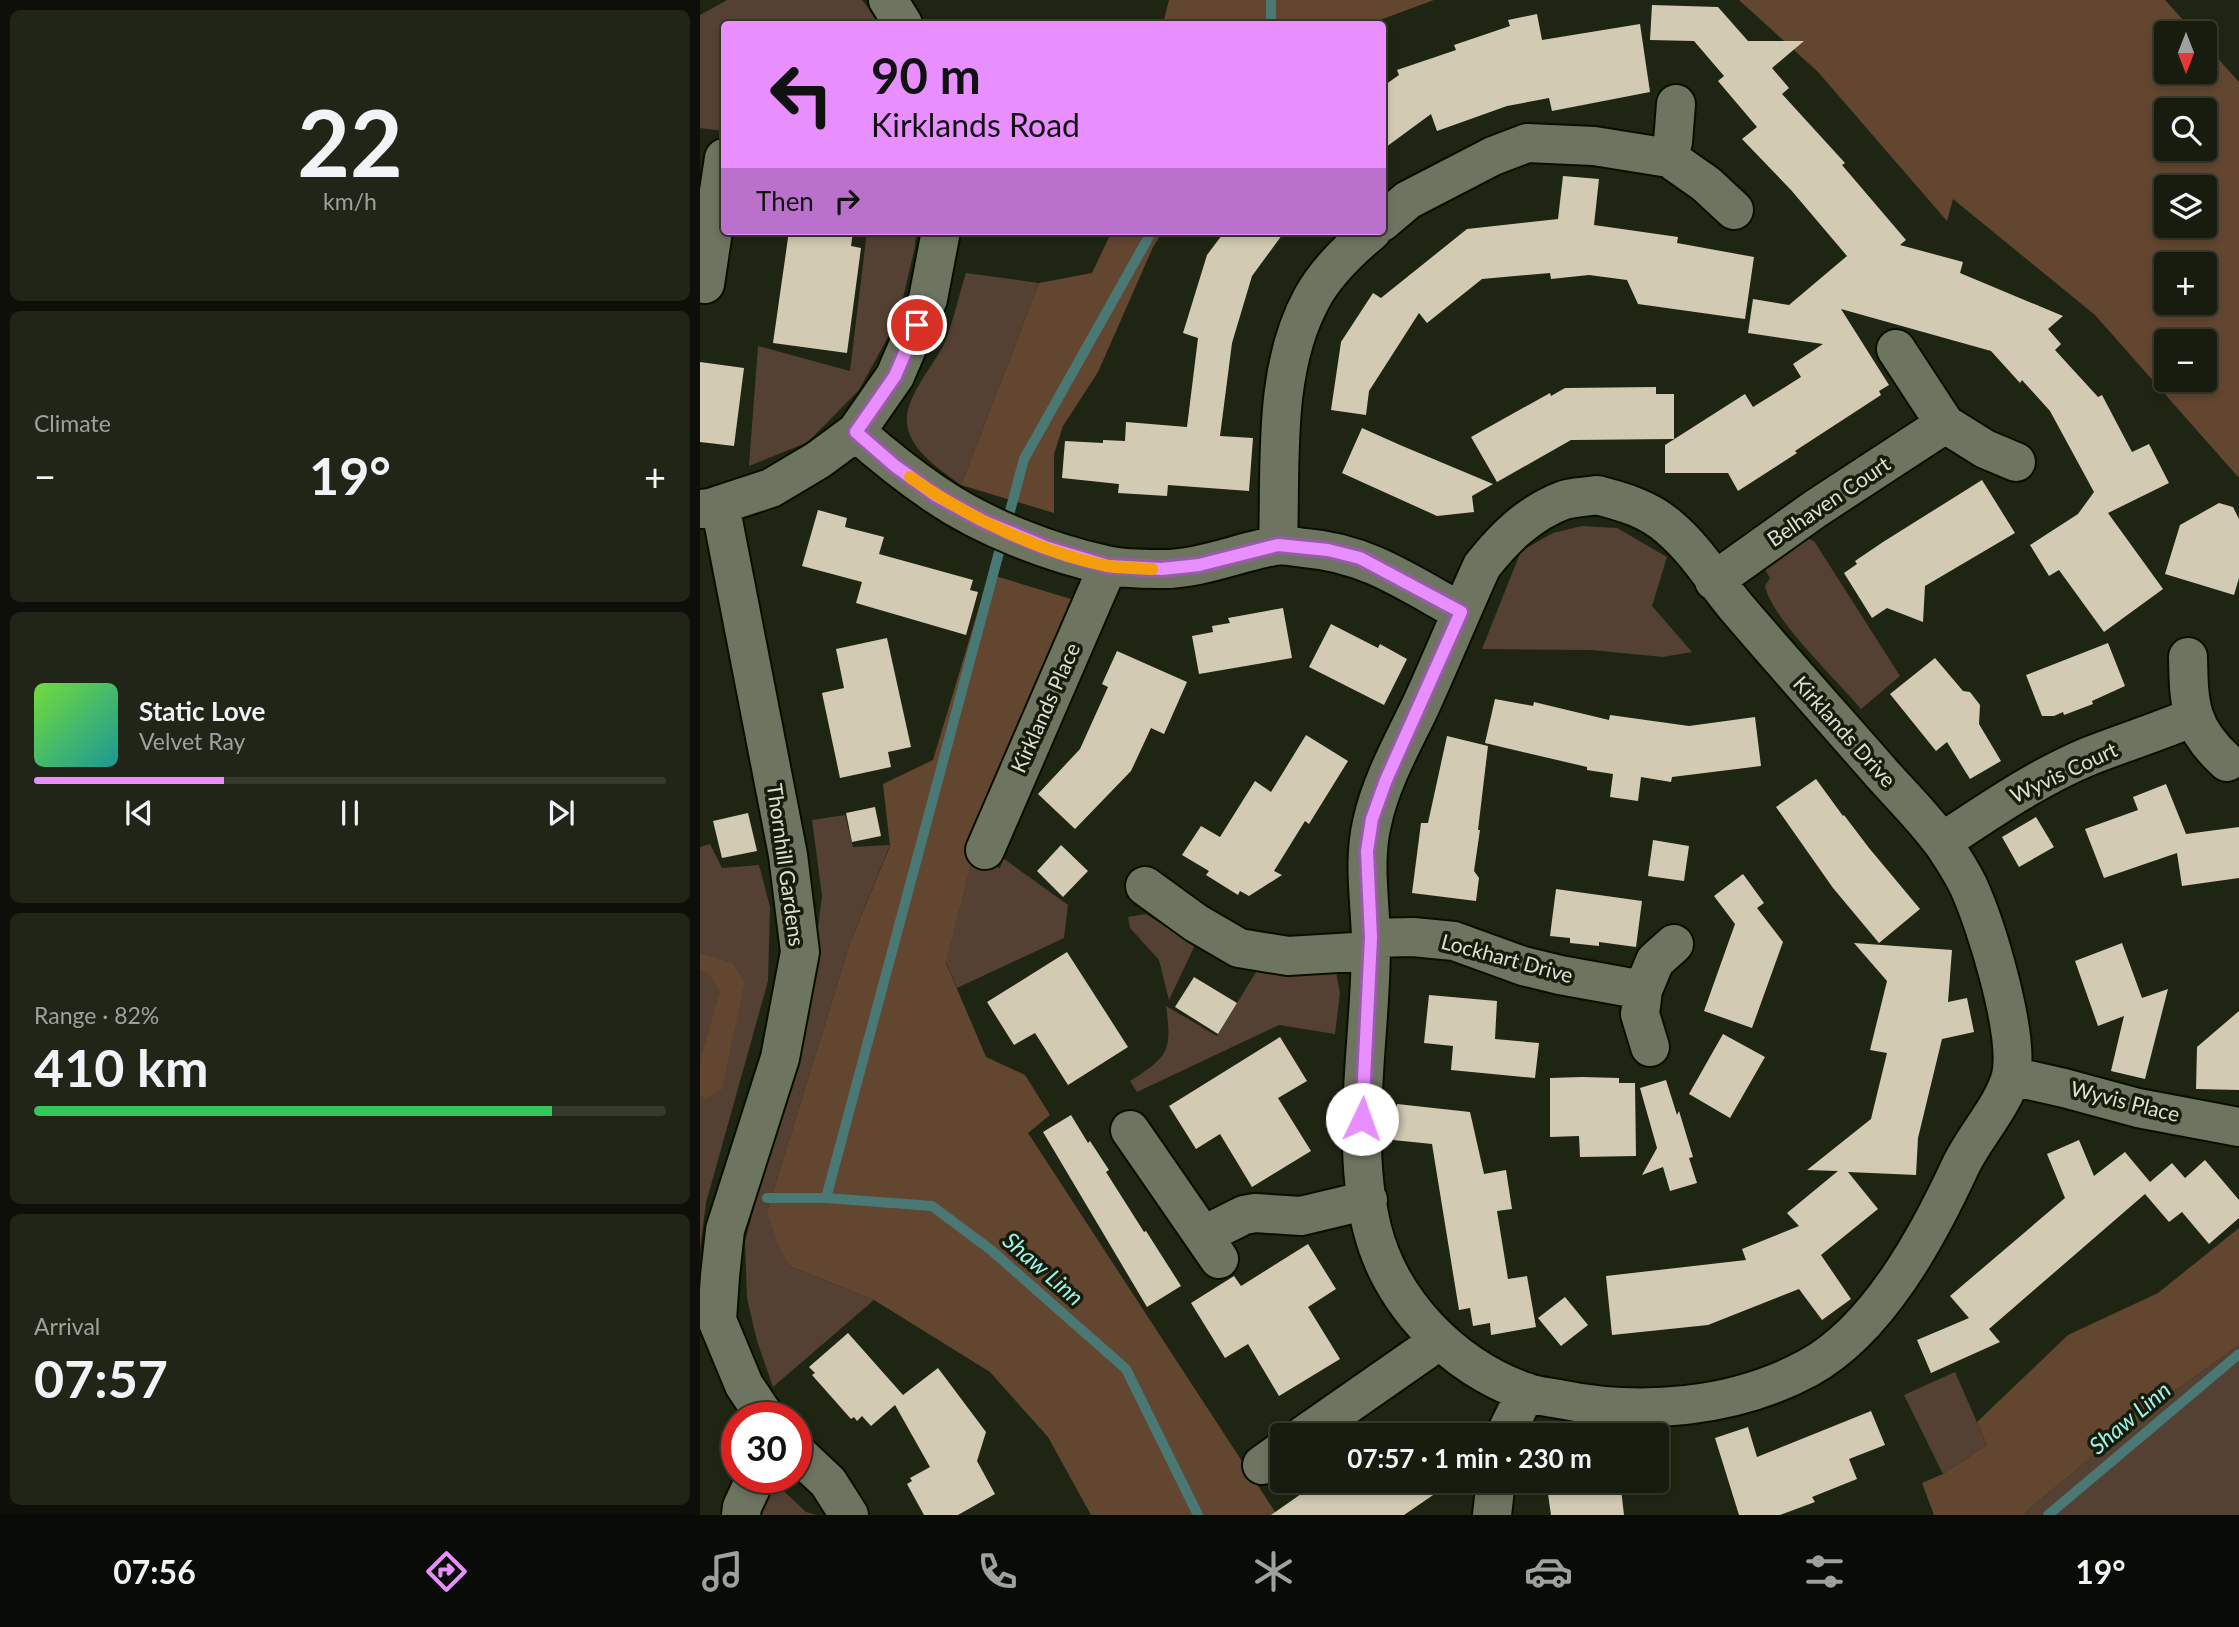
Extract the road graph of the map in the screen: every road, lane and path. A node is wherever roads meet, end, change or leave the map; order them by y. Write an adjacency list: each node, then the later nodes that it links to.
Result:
1 (888, 0): 2 (street)
2 (901, 21)
3 (1676, 104): 4 (street)
4 (1669, 158): 6 (street); 7 (street)
5 (721, 178): 10 (street)
6 (1734, 210)
7 (1386, 219)
8 (940, 235): 13 (street)
9 (1368, 235): 16 (street)
10 (700, 283)
11 (1896, 349): 12 (street)
12 (1945, 424): 14 (street); 18 (street, Belhaven Court)
13 (856, 432): 15 (street); 17 (street)
14 (2016, 462)
15 (710, 507): 34 (street, Thornhill Gardens)
16 (1278, 545): 17 (street); 19 (street)
17 (1108, 566): 24 (street, Kirklands Place)
18 (1714, 581): 19 (street, Kirklands Drive); 23 (street, Kirklands Drive)
19 (1461, 612): 26 (street, Kirklands Drive)
20 (2188, 657): 21 (street)
21 (2193, 717): 22 (street); 23 (street, Wyvis Court)
22 (2227, 762)
23 (1942, 842): 30 (street, Kirklands Drive)
24 (985, 850)
25 (1145, 886): 26 (street, Lockhart Drive)
26 (1371, 944): 28 (street, Lockhart Drive); 33 (street, Kirklands Drive)
27 (1674, 944): 28 (street)
28 (1643, 990): 29 (street)
29 (1650, 1047)
30 (2011, 1076): 31 (street, Wyvis Place); 36 (street, Kirklands Drive)
31 (2239, 1127)
32 (1130, 1130): 33 (street)
33 (1368, 1200): 35 (street, Kirklands Drive)
34 (709, 1321): 37 (street, Thornhill Gardens)
35 (1437, 1339): 36 (street, Kirklands Drive); 38 (street)
36 (1526, 1392): 39 (street)
37 (755, 1402)
38 (1321, 1423)
39 (1511, 1423)
40 (812, 1467): 44 (street)
41 (749, 1493): 43 (street)
42 (1495, 1493): 45 (street)
43 (741, 1515)
44 (849, 1515)
45 (1492, 1515)

